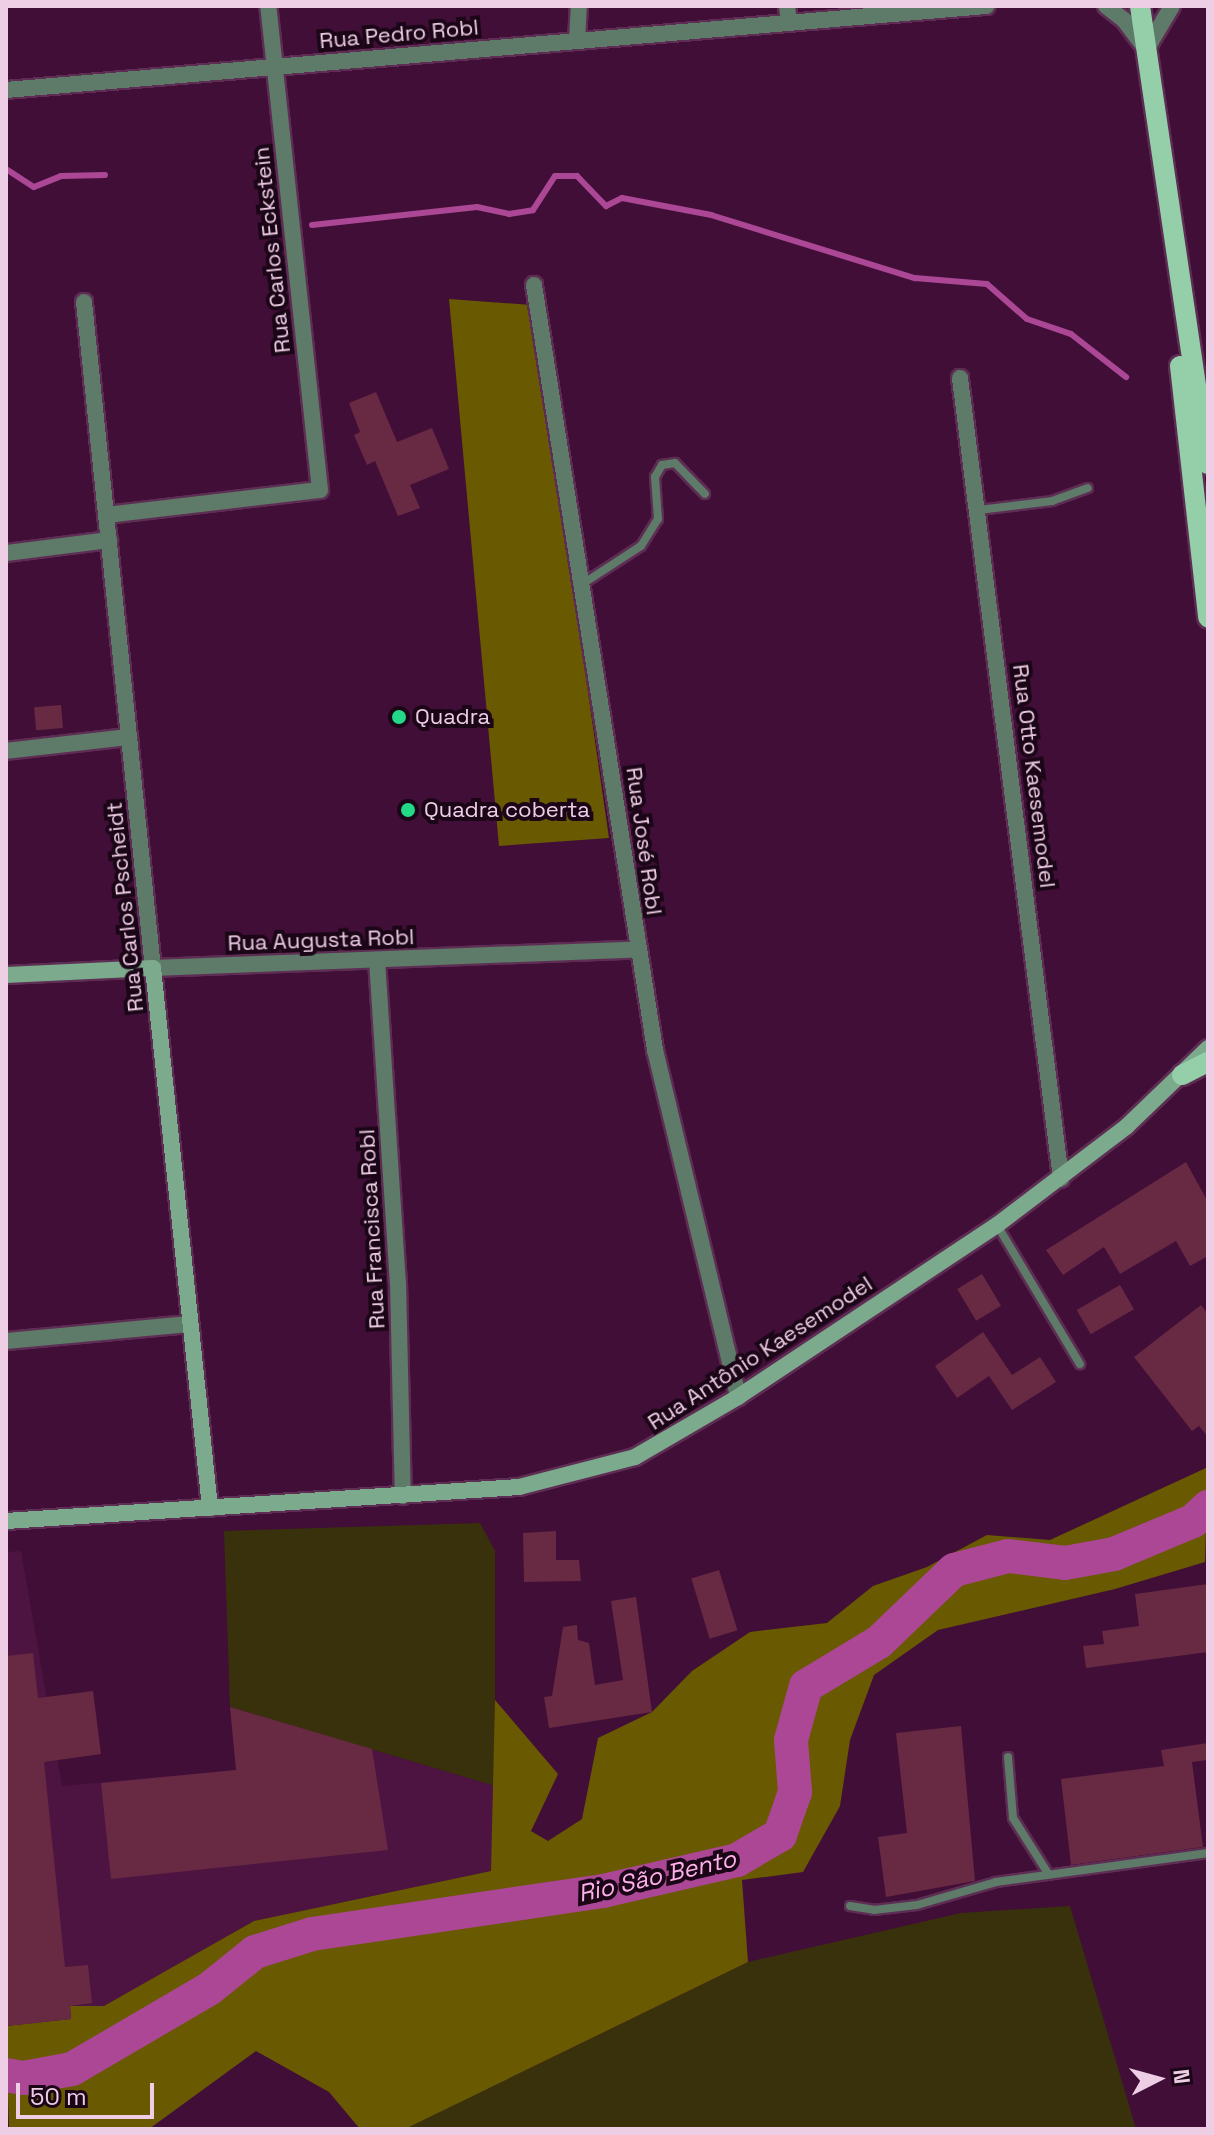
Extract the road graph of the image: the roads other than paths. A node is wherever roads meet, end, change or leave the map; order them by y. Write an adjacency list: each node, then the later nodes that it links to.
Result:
1 (268, 6): 10 (street, Rua Carlos Eckstein)
2 (579, 6): 8 (street)
3 (986, 6): 7 (street, Rua Pedro Robl)
4 (1106, 6): 9 (street)
5 (1140, 6): 9 (main road)
6 (1172, 6): 9 (street)
7 (788, 14): 8 (street, Rua Pedro Robl)
8 (577, 41): 10 (street, Rua Pedro Robl)
9 (1146, 50): 12 (main road)
10 (274, 67): 11 (street, Rua Pedro Robl); 21 (street, Rua Carlos Eckstein)
11 (6, 90)
12 (1169, 218): 16 (main road); 17 (main road); 25 (main road)
13 (534, 285): 24 (street, Rua José Robl)
14 (84, 302): 21 (street, Rua Carlos Pscheidt)
15 (960, 378): 20 (street, Rua Otto Kaesemodel)
16 (1208, 394)
17 (1208, 464)
18 (1088, 488): 20 (lane)
19 (705, 494): 24 (lane)
20 (979, 510): 36 (street, Rua Otto Kaesemodel)
21 (106, 515): 22 (street, Rua Carlos Pscheidt)
22 (109, 540): 23 (street); 26 (street, Rua Carlos Pscheidt)
23 (6, 553)
24 (584, 583): 28 (street, Rua José Robl)
25 (1208, 617)
26 (129, 737): 27 (street); 30 (street, Rua Carlos Pscheidt)
27 (6, 751)
28 (637, 949): 29 (street, Rua Augusta Robl); 41 (street, Rua José Robl)
29 (377, 960): 30 (street, Rua Augusta Robl); 42 (street, Rua Francisca Robl)
30 (153, 968): 31 (main road, Rua Augusta Robl); 38 (main road, Rua Carlos Pscheidt)
31 (6, 975)
32 (1208, 1036): 35 (main road, Rua Antônio Kaesemodel)
33 (1208, 1048): 35 (main road, Rua Antônio Kaesemodel)
34 (1208, 1062): 35 (main road)
35 (1182, 1075): 36 (main road, Rua Antônio Kaesemodel)
36 (1061, 1179): 37 (main road, Rua Antônio Kaesemodel)
37 (997, 1225): 40 (lane); 41 (main road, Rua Antônio Kaesemodel)
38 (189, 1324): 39 (street); 43 (main road, Rua Carlos Pscheidt)
39 (6, 1341)
40 (1080, 1364)
41 (738, 1397): 42 (main road, Rua Antônio Kaesemodel)
42 (403, 1496): 43 (main road, Rua Antônio Kaesemodel)
43 (210, 1508): 44 (main road, Rua Antônio Kaesemodel)
44 (6, 1521)
45 (1008, 1757): 47 (lane)
46 (1208, 1853): 47 (lane)
47 (1049, 1875): 48 (lane)
48 (850, 1906)

